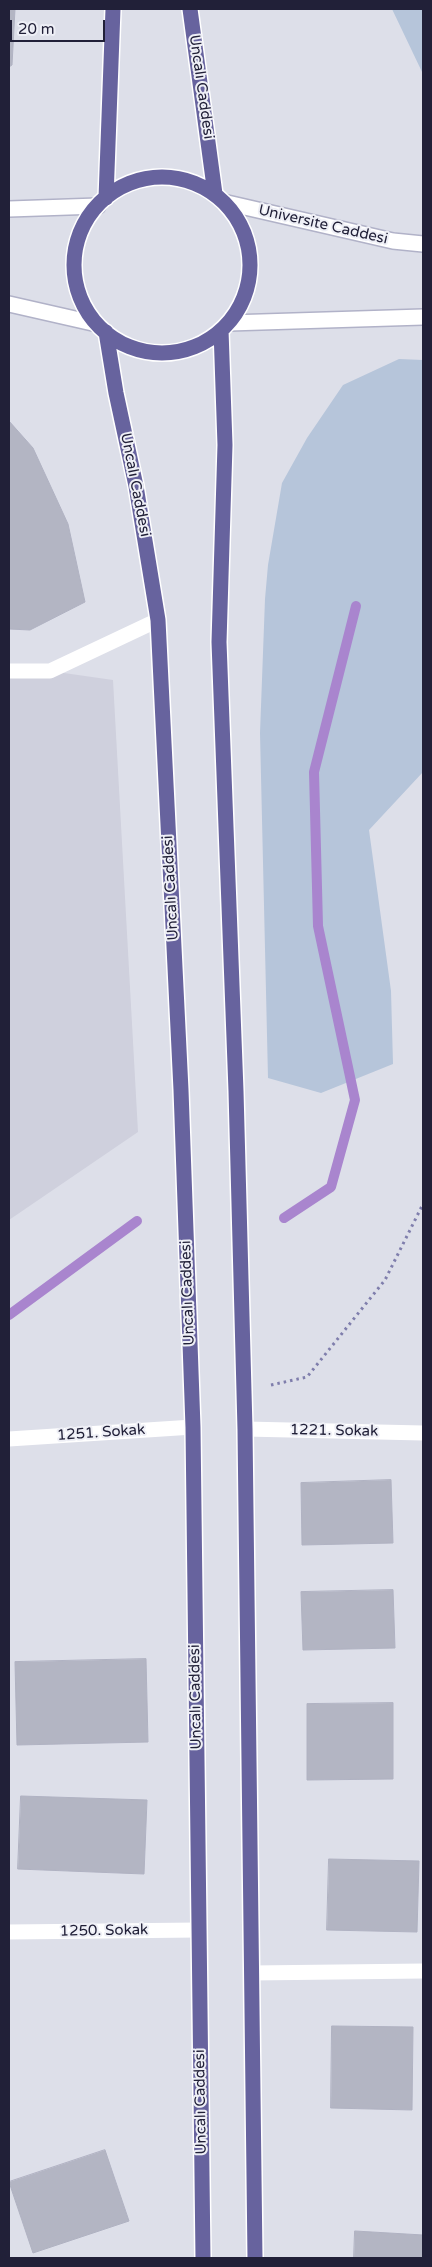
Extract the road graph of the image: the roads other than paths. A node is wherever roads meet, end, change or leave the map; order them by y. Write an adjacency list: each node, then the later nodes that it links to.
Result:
1 (113, 9): 4 (main road)
2 (190, 9): 3 (main road, Uncalı Caddesi)
3 (219, 198): 4 (main road); 6 (street, Universite Caddesi); 9 (main road)
4 (102, 202): 5 (street); 10 (main road)
5 (9, 209)
6 (423, 244)
7 (9, 304): 10 (street)
8 (423, 317): 9 (street)
9 (225, 327): 10 (main road); 14 (main road)
10 (102, 328): 11 (main road, Uncalı Caddesi)
11 (158, 620): 12 (street); 13 (main road, Uncalı Caddesi)
12 (9, 671)
13 (193, 1427): 16 (street, 1251. Sokak); 17 (main road, Uncalı Caddesi)
14 (245, 1429): 15 (street, 1221. Sokak); 20 (main road)
15 (423, 1433)
16 (9, 1439)
17 (198, 1930): 18 (street, 1250. Sokak); 21 (main road, Uncalı Caddesi)
18 (9, 1932)
19 (423, 1971): 20 (street)
20 (252, 1973): 22 (main road)
21 (203, 2258)
22 (256, 2258)

